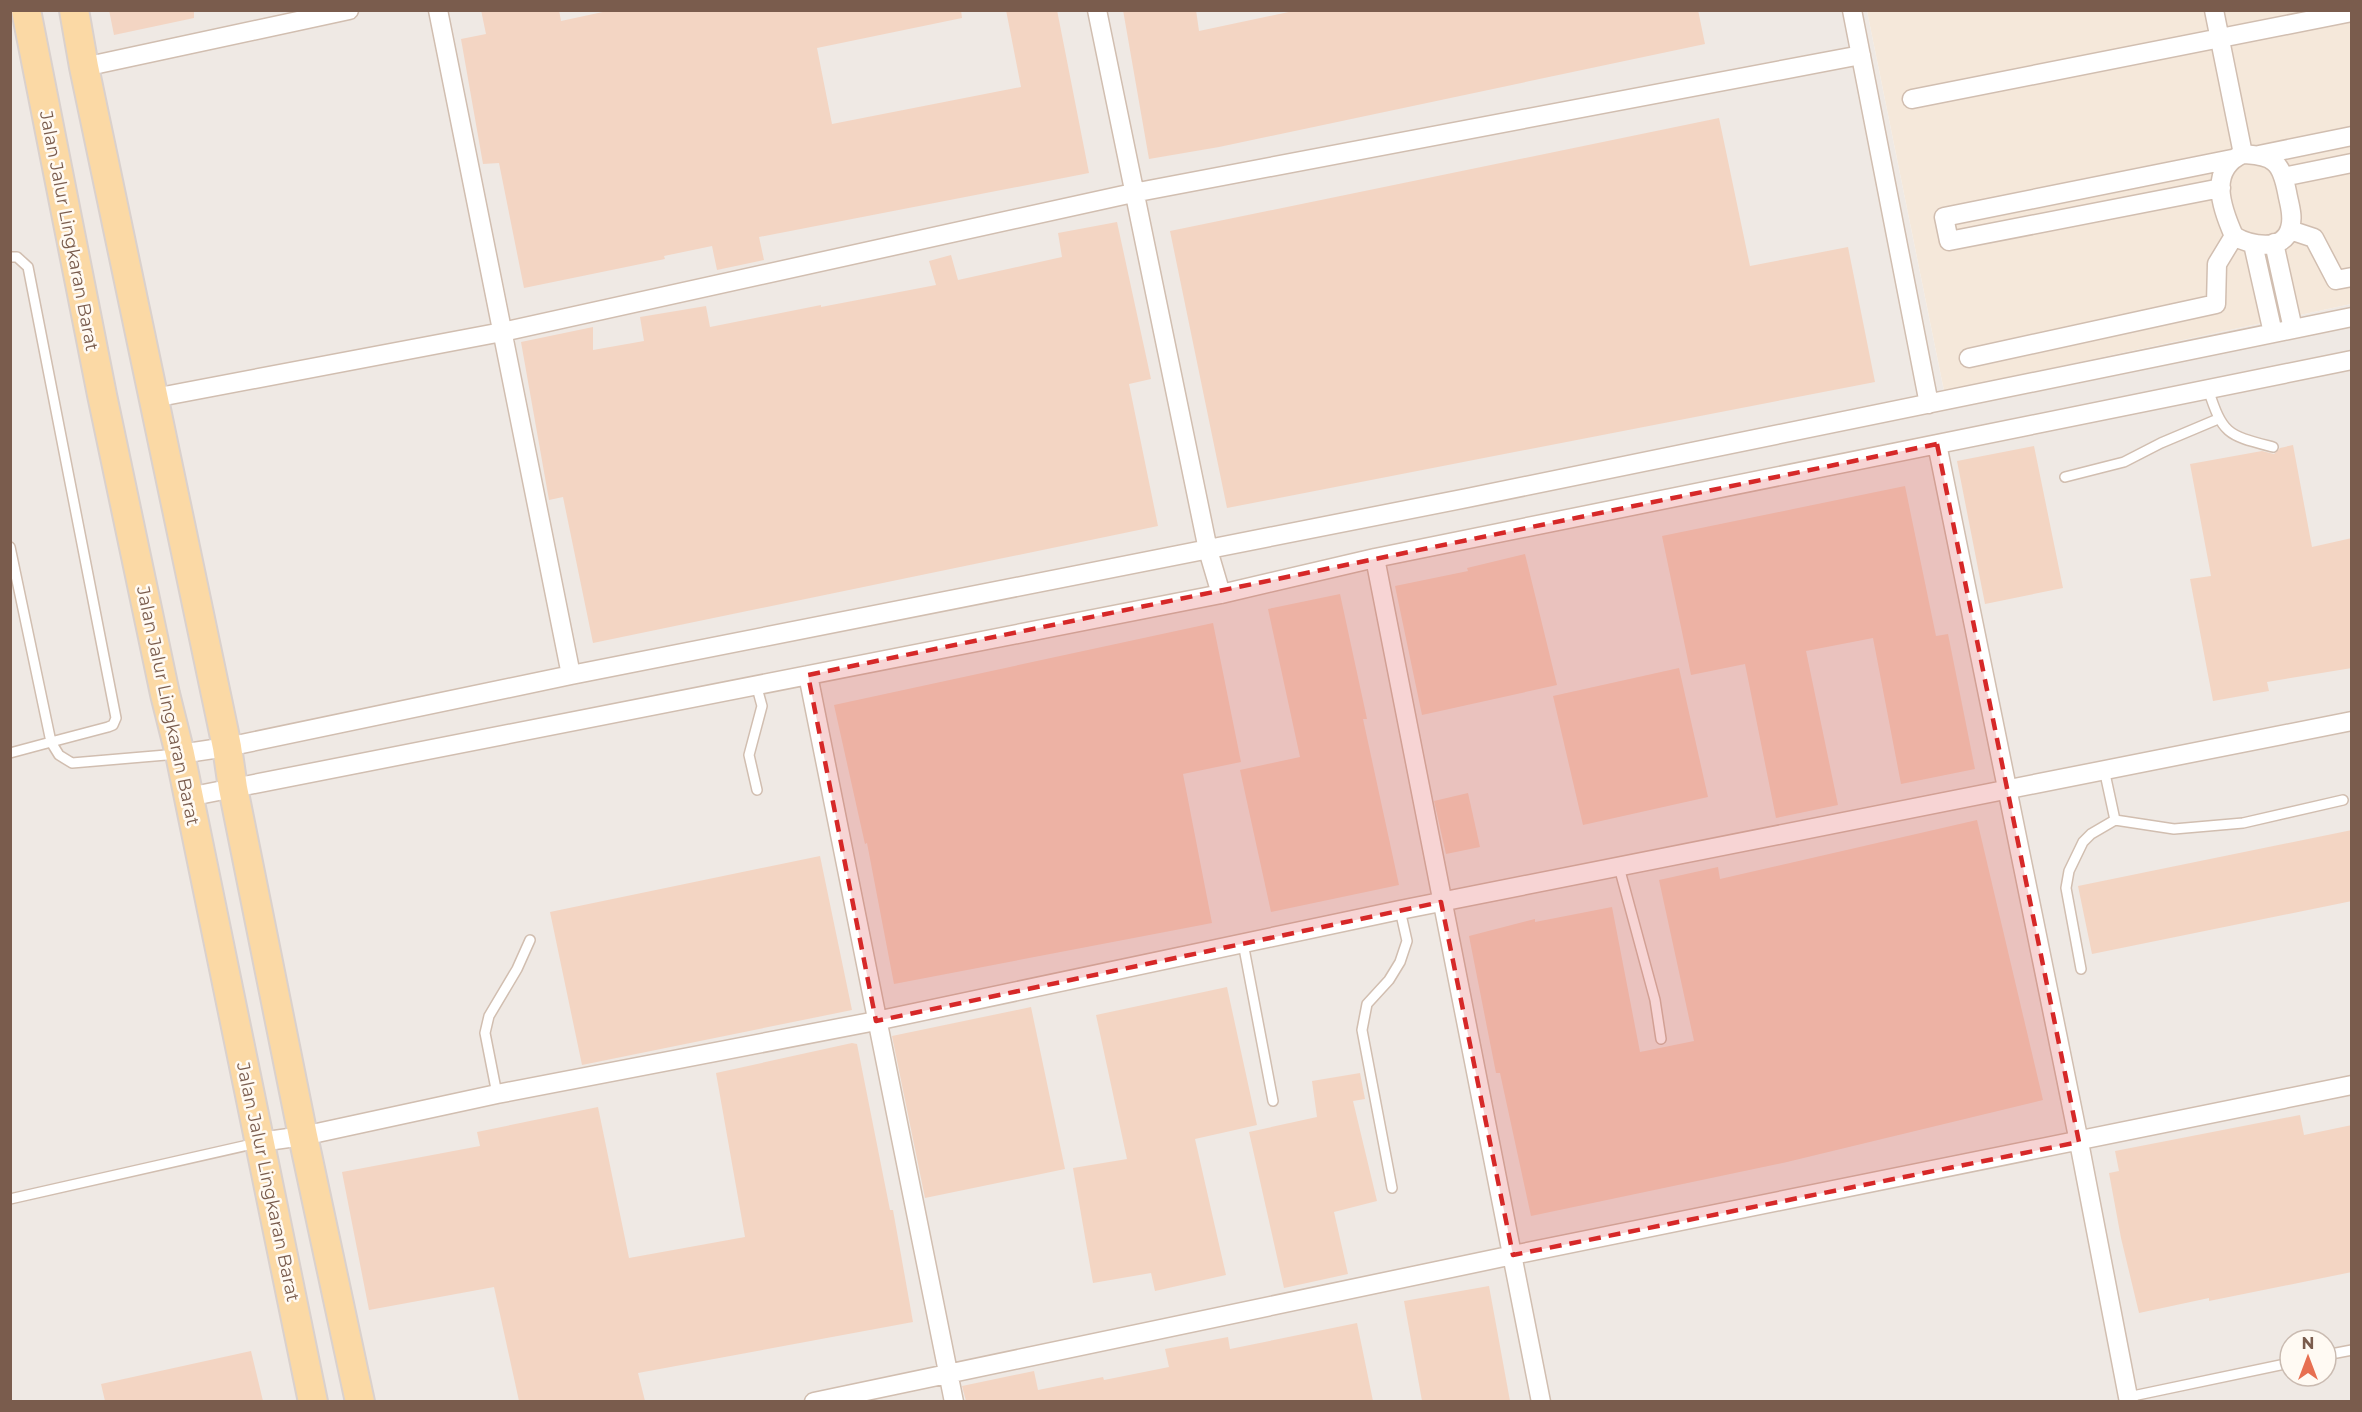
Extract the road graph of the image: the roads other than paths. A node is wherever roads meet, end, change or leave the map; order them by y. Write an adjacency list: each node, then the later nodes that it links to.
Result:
1 (26, 10): 49 (main road, Jalan Jalur Lingkaran Barat)
2 (74, 10): 11 (main road)
3 (349, 10): 11 (street)
4 (438, 10): 27 (street)
5 (1097, 10): 18 (street)
6 (1852, 10): 10 (street)
7 (2214, 10): 9 (street)
8 (2352, 12): 9 (street)
9 (2220, 38): 12 (street); 14 (street)
10 (1861, 55): 18 (street); 33 (street)
11 (84, 66): 32 (main road)
12 (1912, 99)
13 (2352, 136): 14 (street)
14 (2245, 156): 16 (street); 17 (street); 17 (street)
15 (2352, 163): 16 (street)
16 (2283, 177): 19 (street)
17 (2221, 188): 20 (street)
18 (1133, 193): 27 (street); 39 (street)
19 (2290, 230): 21 (street); 24 (street)
20 (2234, 236): 22 (street); 29 (street)
21 (2274, 243): 22 (street); 26 (street)
22 (2253, 244): 28 (street)
23 (10, 257): 46 (lane)
24 (2352, 277)
25 (2352, 317): 26 (street)
26 (2293, 329): 28 (street)
27 (502, 332): 32 (street); 42 (street)
28 (2273, 333): 33 (street)
29 (1969, 358)
30 (2352, 360): 31 (street)
31 (2208, 389): 34 (lane); 35 (street)
32 (154, 398): 47 (main road)
33 (1929, 404): 39 (street)
34 (2218, 419): 36 (lane); 37 (lane)
35 (1936, 444): 40 (street); 52 (street)
36 (2273, 447)
37 (2065, 477)
38 (10, 547): 46 (lane)
39 (1208, 550): 41 (street); 42 (street)
40 (1375, 558): 41 (street); 58 (street)
41 (1221, 594): 43 (street)
42 (571, 675): 47 (street)
43 (808, 675): 44 (street); 63 (street)
44 (756, 684): 51 (street); 53 (lane)
45 (2352, 721): 50 (street)
46 (51, 742): 48 (lane); 49 (lane)
47 (227, 747): 49 (street); 51 (main road)
48 (10, 753)
49 (180, 754): 54 (main road, Jalan Jalur Lingkaran Barat)
50 (2104, 769): 52 (street); 56 (lane)
51 (233, 788): 54 (street); 68 (main road)
52 (2006, 788): 57 (street); 70 (street)
53 (757, 790)
54 (188, 797): 69 (main road, Jalan Jalur Lingkaran Barat)
55 (2343, 800): 56 (lane)
56 (2115, 820): 62 (lane)
57 (1619, 867): 58 (street); 64 (lane)
58 (1441, 902): 59 (street); 73 (street)
59 (1400, 910): 61 (street); 71 (lane)
60 (530, 940): 66 (lane)
61 (1243, 943): 63 (street); 67 (lane)
62 (2081, 969)
63 (876, 1021): 66 (street); 75 (street)
64 (1661, 1039)
65 (2352, 1085): 70 (street)
66 (497, 1094): 68 (street)
67 (1273, 1101)
68 (303, 1136): 69 (street); 78 (main road)
69 (260, 1142): 72 (lane); 77 (main road, Jalan Jalur Lingkaran Barat)
70 (2079, 1142): 73 (street); 76 (street)
71 (1392, 1188)
72 (10, 1199)
73 (1513, 1255): 75 (street); 81 (street)
74 (2278, 1366): 76 (lane)
75 (949, 1375): 79 (street); 80 (street)
76 (2128, 1399)
77 (313, 1401)
78 (360, 1401)
79 (814, 1401)
80 (954, 1401)
81 (1541, 1401)

